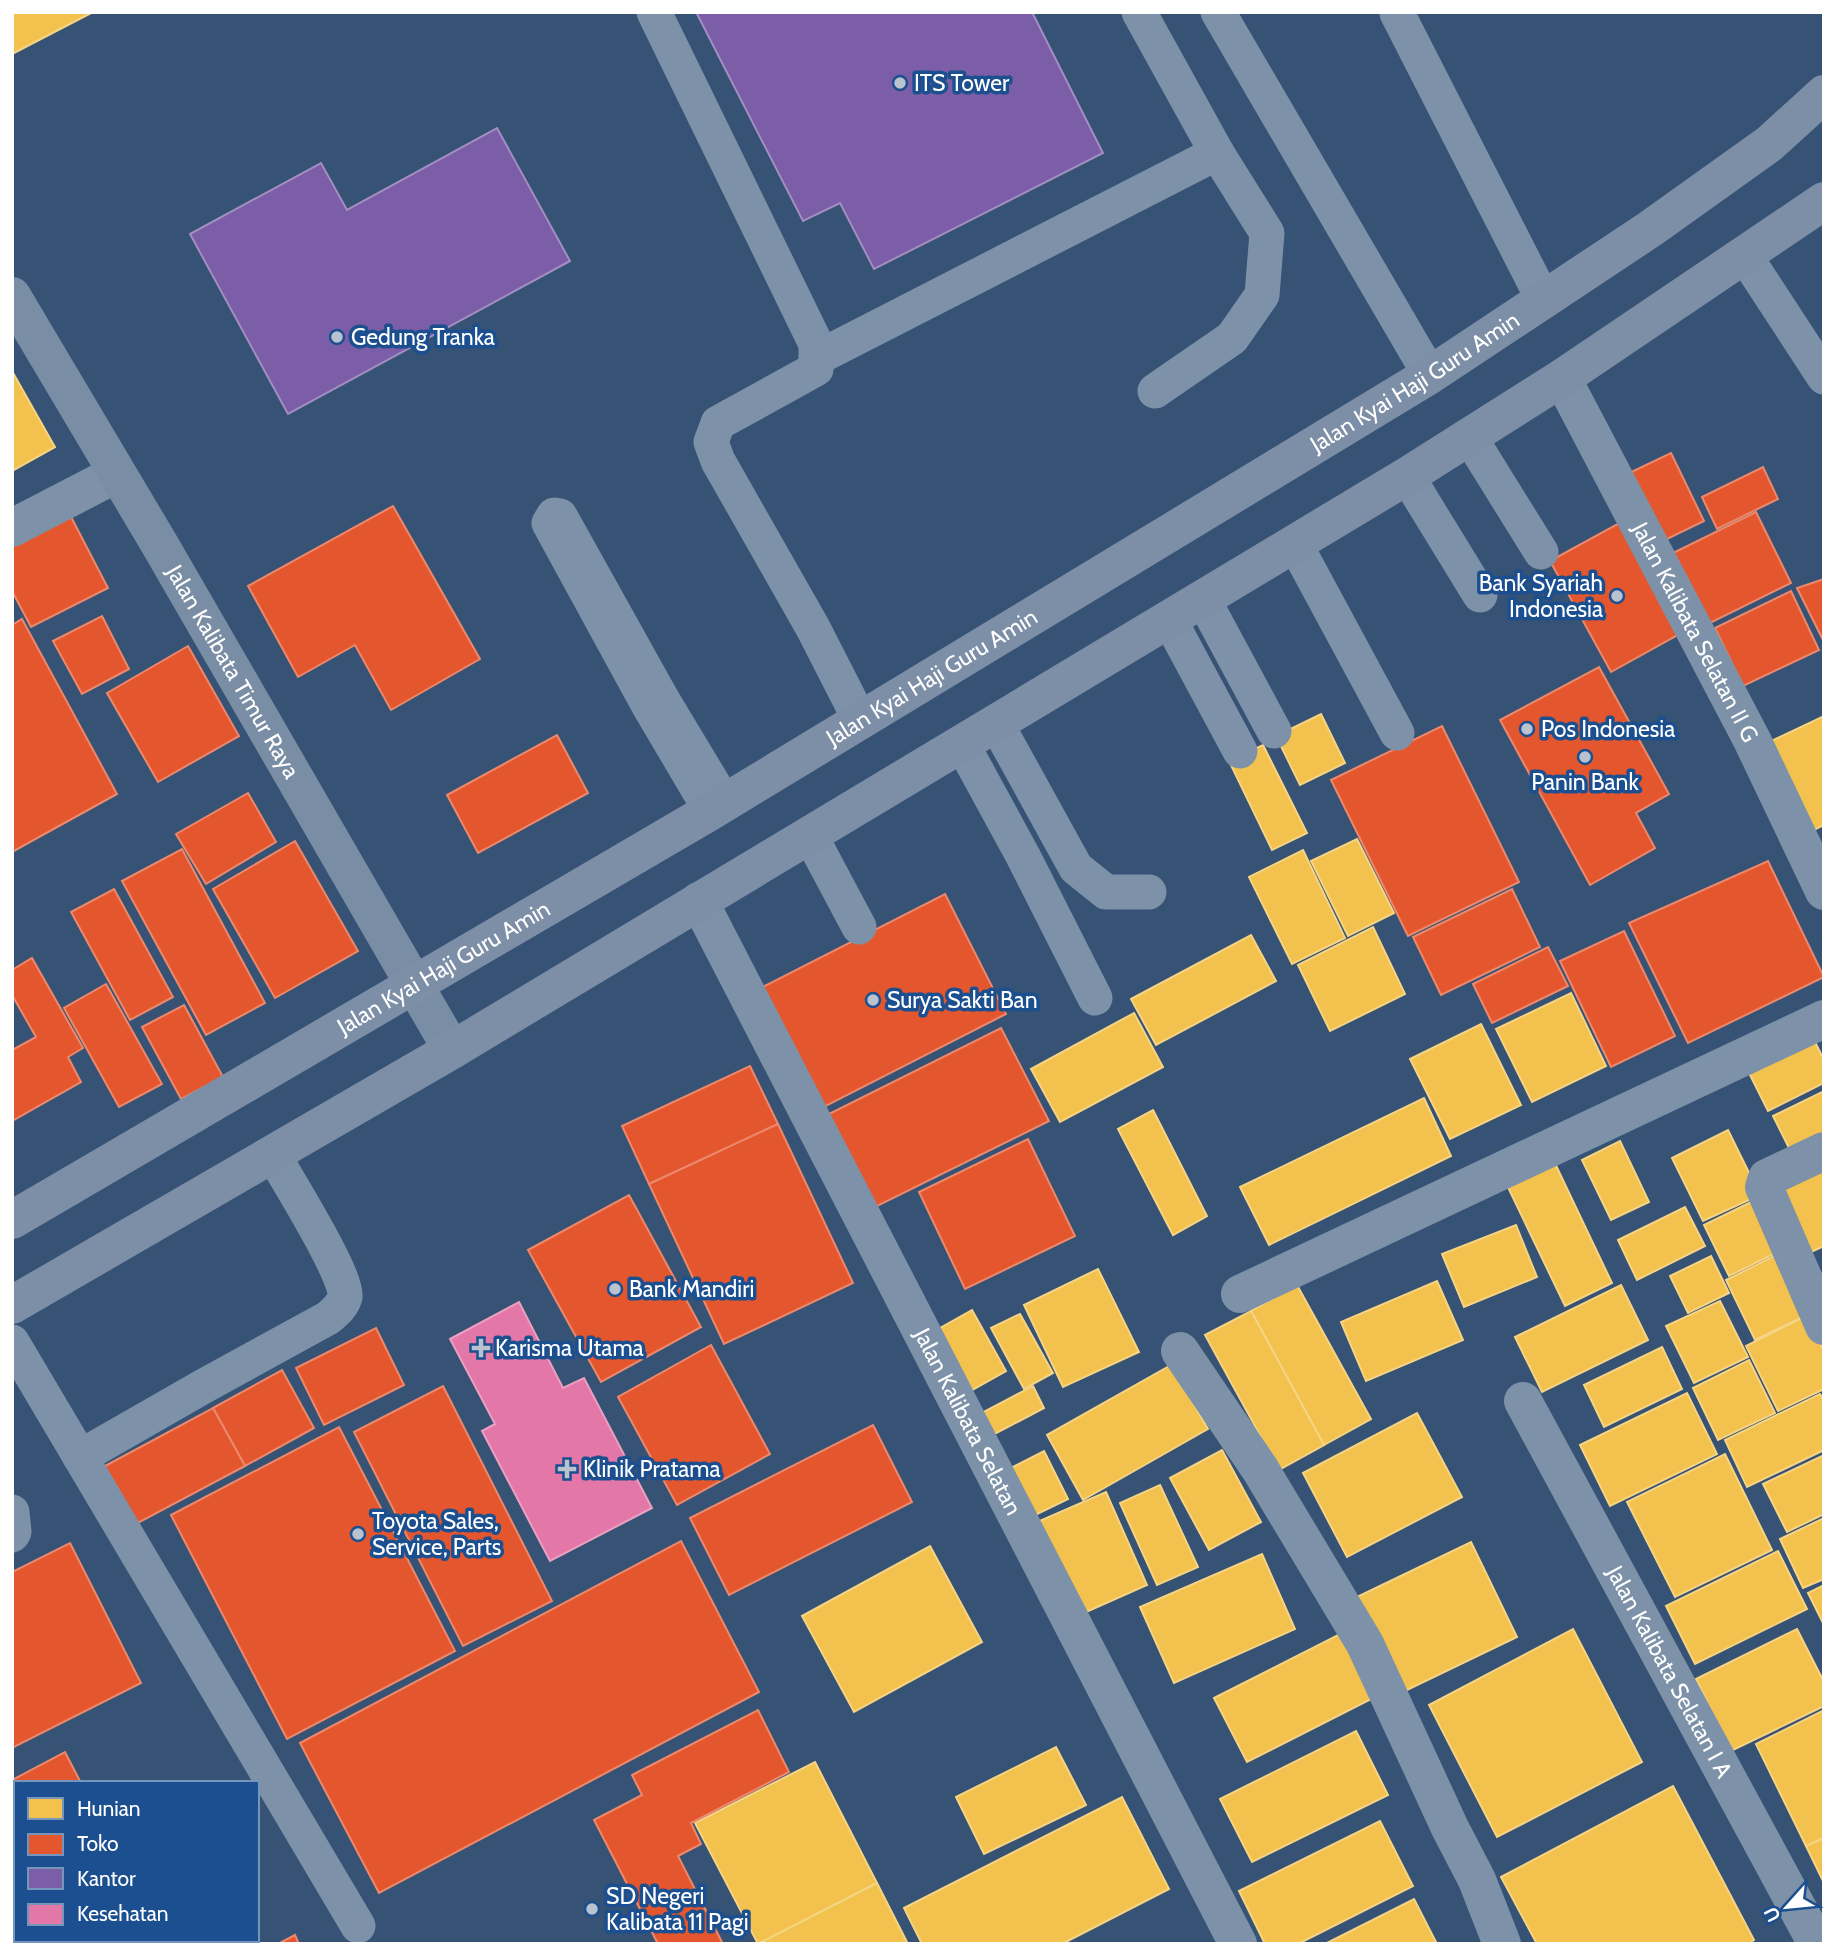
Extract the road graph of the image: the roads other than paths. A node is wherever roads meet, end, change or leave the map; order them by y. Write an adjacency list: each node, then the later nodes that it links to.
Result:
1 (654, 12): 11 (lane)
2 (1139, 12): 6 (lane)
3 (1218, 12): 12 (lane)
4 (1397, 13): 10 (lane)
5 (1824, 94): 10 (main road, Jalan Kyai Haji Guru Amin)
6 (1217, 153): 11 (lane); 14 (lane)
7 (1824, 201): 8 (main road)
8 (1745, 257): 13 (lane); 15 (main road)
9 (12, 296): 17 (street, Jalan Kalibata Timur Raya)
10 (1544, 301): 12 (main road, Jalan Kyai Haji Guru Amin)
11 (817, 358): 25 (lane)
12 (1430, 375): 25 (main road, Jalan Kyai Haji Guru Amin)
13 (1824, 377)
14 (1155, 391)
15 (1577, 407): 16 (main road); 33 (street, Jalan Kalibata Selatan II G)
16 (1476, 447): 18 (main road); 21 (lane)
17 (116, 474): 19 (street); 37 (street, Jalan Kalibata Timur Raya)
18 (1416, 491): 20 (main road); 22 (lane)
19 (12, 528)
20 (1295, 544): 23 (main road); 28 (lane)
21 (1541, 552)
22 (1480, 596)
23 (1203, 599): 24 (main road); 27 (lane)
24 (1169, 619): 26 (main road); 30 (lane)
25 (860, 720): 31 (main road, Jalan Kyai Haji Guru Amin)
26 (996, 723): 29 (main road); 34 (lane)
27 (1271, 726)
28 (1396, 733)
29 (962, 744): 32 (main road); 38 (lane)
30 (1237, 746)
31 (718, 807): 31 (lane); 37 (main road, Jalan Kyai Haji Guru Amin)
32 (817, 848): 35 (main road); 36 (lane)
33 (1824, 891)
34 (1149, 892)
35 (699, 901): 40 (main road); 54 (street, Jalan Kalibata Selatan)
36 (854, 915)
37 (415, 986): 40 (street, Jalan Kalibata Timur Raya); 43 (main road, Jalan Kyai Haji Guru Amin)
38 (1096, 998)
39 (1824, 1019): 44 (street)
40 (452, 1050): 42 (main road)
41 (1824, 1151): 46 (street)
42 (280, 1168): 45 (main road); 50 (lane)
43 (13, 1218)
44 (1240, 1294)
45 (12, 1304)
46 (1824, 1326)
47 (16, 1348): 50 (lane)
48 (1180, 1351): 55 (street)
49 (1523, 1401): 56 (street, Jalan Kalibata Selatan I A)
50 (80, 1457): 53 (lane)
51 (12, 1512): 52 (lane)
52 (12, 1535)
53 (358, 1926)
54 (1238, 1944)
55 (1502, 1944)
56 (1817, 1944)

